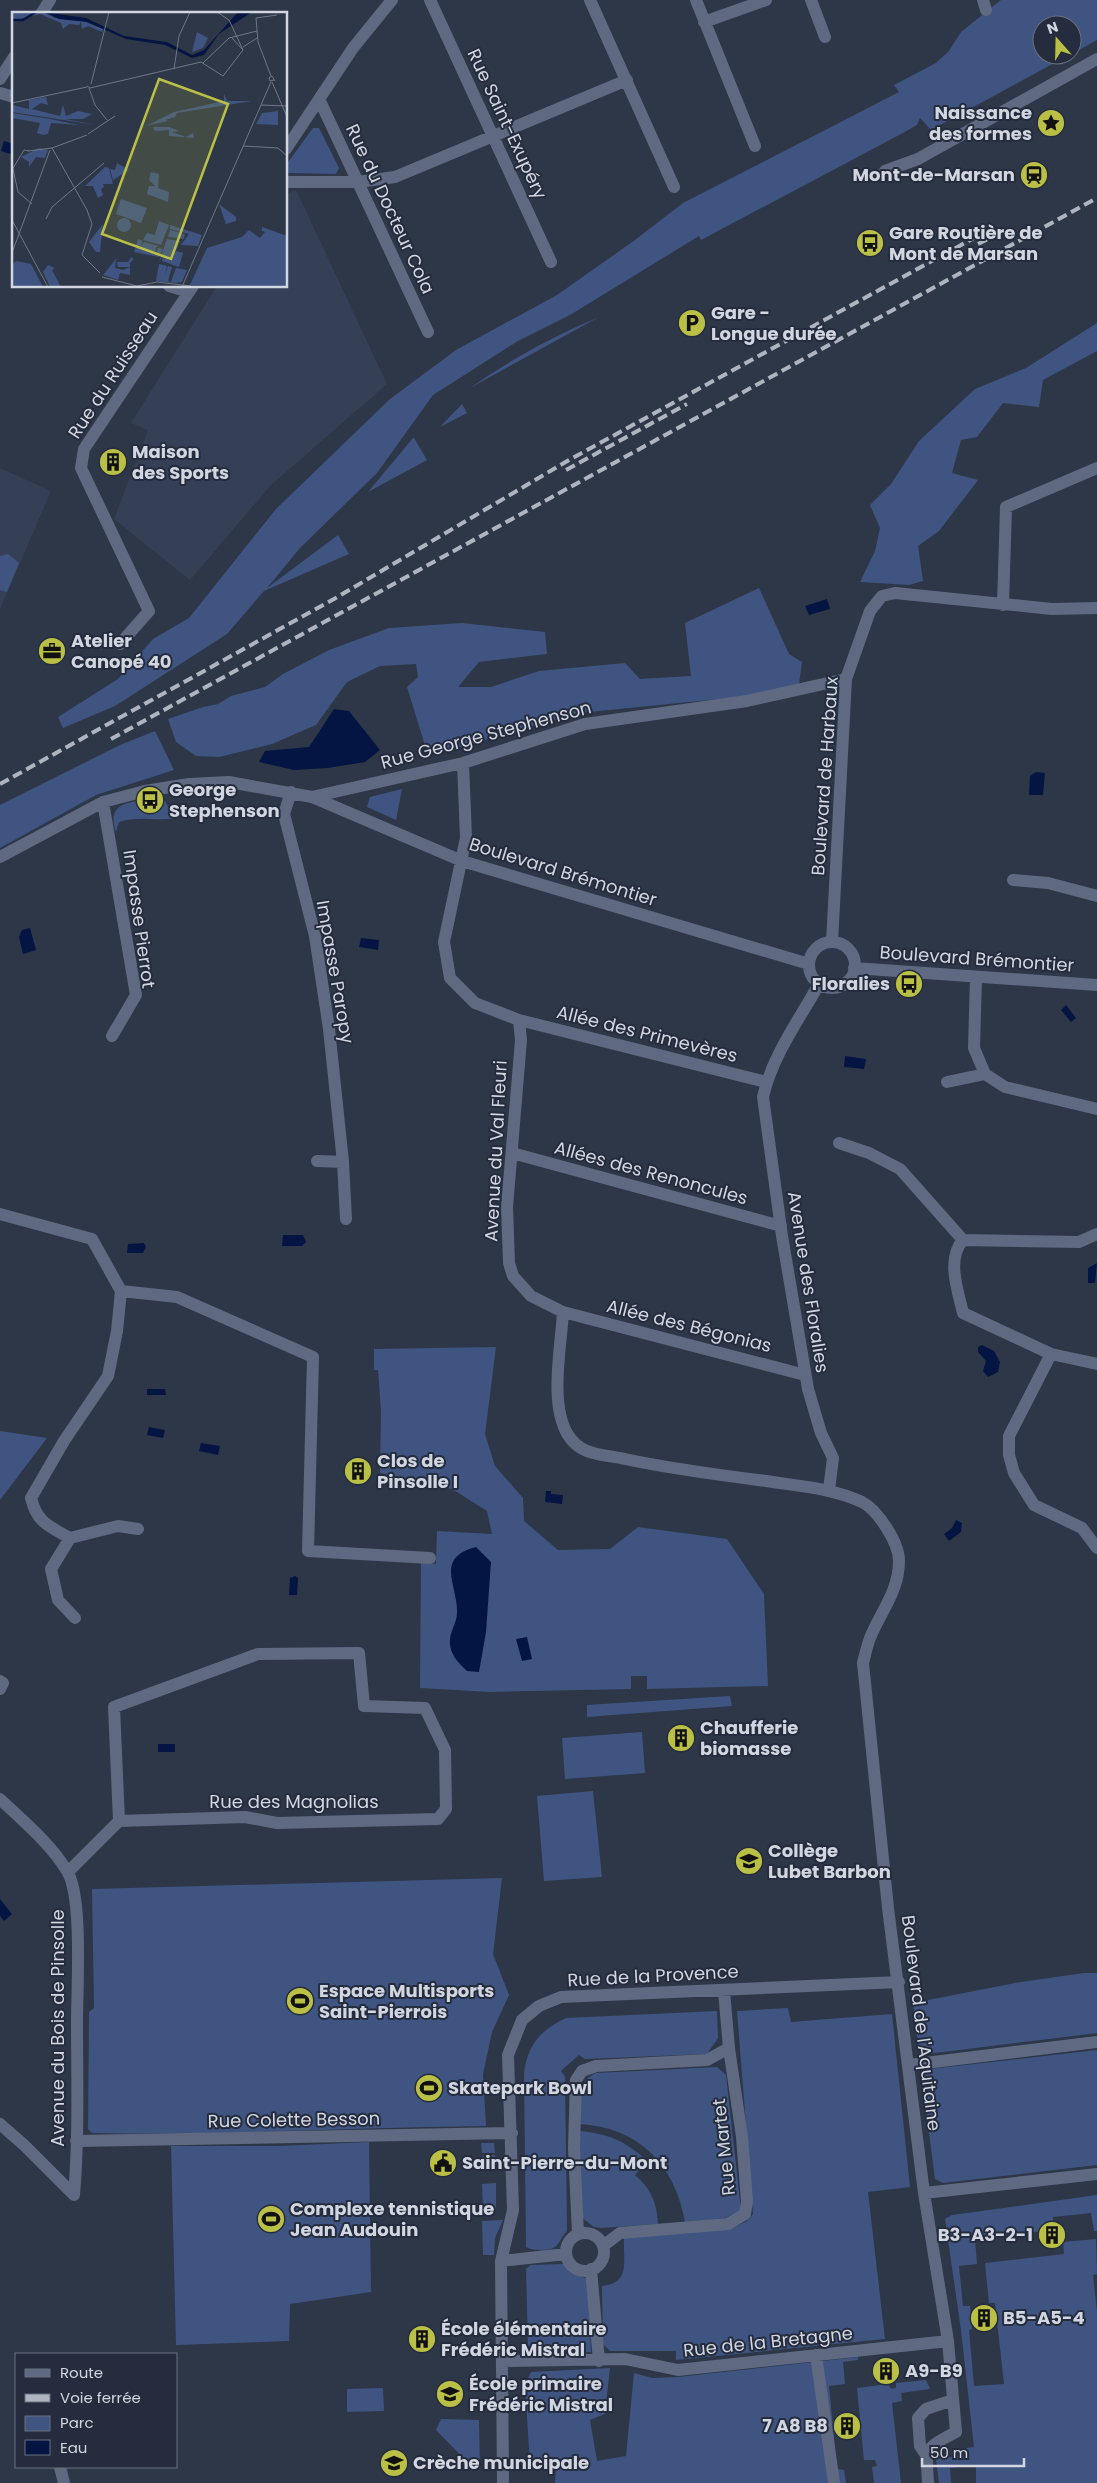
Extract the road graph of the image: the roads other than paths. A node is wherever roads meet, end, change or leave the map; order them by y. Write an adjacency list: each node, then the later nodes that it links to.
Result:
1 (50, 0): 8 (street)
2 (392, 0): 15 (street)
3 (430, 0): 16 (street, Rue Saint-Exupéry)
4 (590, 0): 14 (street)
5 (696, 0): 9 (street)
6 (766, 0): 9 (street)
7 (812, 0): 10 (street)
8 (42, 12)
9 (704, 22): 18 (street)
10 (825, 37)
11 (12, 60): 13 (street)
12 (1097, 60): 19 (street)
13 (0, 79)
14 (627, 80): 16 (street); 22 (street)
15 (320, 101): 17 (street); 21 (street, Rue du Docteur Cola)
16 (494, 136): 21 (street); 23 (street, Rue Saint-Exupéry)
17 (288, 146)
18 (755, 146)
19 (885, 171)
20 (288, 182): 21 (street)
21 (358, 182): 25 (street, Rue du Docteur Cola)
22 (674, 187)
23 (551, 262)
24 (191, 289): 29 (street, Rue du Ruisseau)
25 (428, 332)
26 (1097, 468): 27 (street)
27 (1003, 605): 28 (street, Boulevard de Harbaux); 30 (street, Boulevard de Harbaux)
28 (1097, 608)
29 (120, 644)
30 (846, 679): 31 (street, Rue George Stephenson); 39 (street, Boulevard de Harbaux)
31 (463, 763): 33 (street, Rue George Stephenson); 36 (street)
32 (291, 792): 33 (street, Rue George Stephenson); 34 (street, Rue George Stephenson); 54 (street, Impasse Paropy)
33 (312, 797): 36 (street, Boulevard Brémontier)
34 (103, 802): 35 (street, Rue George Stephenson); 46 (street, Impasse Pierrot)
35 (0, 857)
36 (462, 861): 40 (street, Boulevard Brémontier); 45 (street)
37 (1013, 880): 38 (street)
38 (1097, 896)
39 (832, 942): 40 (street); 41 (street)
40 (809, 964): 43 (street)
41 (854, 968): 42 (street, Boulevard Brémontier); 43 (street)
42 (976, 977): 44 (street, Boulevard Brémontier); 47 (street)
43 (819, 984): 48 (street, Avenue des Floralies)
44 (1097, 985)
45 (519, 1020): 48 (street, Allée des Primevères); 52 (street, Avenue du Val Fleuri)
46 (112, 1036)
47 (985, 1074): 49 (street); 50 (street)
48 (766, 1082): 57 (street, Avenue des Floralies)
49 (947, 1082)
50 (1097, 1109)
51 (840, 1143): 59 (street)
52 (512, 1153): 57 (street, Allées des Renoncules); 61 (street, Avenue du Val Fleuri)
53 (317, 1161): 54 (street)
54 (344, 1162): 56 (street, Impasse Paropy)
55 (0, 1214): 60 (street)
56 (346, 1219)
57 (781, 1226): 64 (street, Avenue des Floralies)
58 (1097, 1234): 59 (street)
59 (963, 1240): 62 (street)
60 (121, 1291): 67 (street); 69 (street)
61 (563, 1312): 64 (street, Allée des Bégonias); 65 (street)
62 (1051, 1354): 63 (street); 68 (street)
63 (1097, 1364)
64 (805, 1374): 65 (street, Avenue des Floralies)
65 (829, 1490): 76 (street, Boulevard de l'Aquitaine)
66 (138, 1529): 67 (street)
67 (70, 1538): 70 (street)
68 (1097, 1548)
69 (430, 1558)
70 (75, 1618)
71 (0, 1680): 72 (street)
72 (0, 1689)
73 (0, 1799): 75 (street, Avenue du Bois de Pinsolle)
74 (119, 1821): 74 (street, Rue des Magnolias); 75 (street)
75 (68, 1872): 83 (street, Avenue du Bois de Pinsolle)
76 (899, 1982): 77 (street, Rue de la Provence); 80 (street, Boulevard de l'Aquitaine)
77 (724, 1991): 79 (street, Rue Martet); 82 (street, Rue de la Provence)
78 (1097, 2042): 80 (street)
79 (729, 2048): 86 (street); 87 (street, Rue Martet)
80 (909, 2065): 85 (street, Boulevard de l'Aquitaine)
81 (0, 2124): 83 (street, Avenue du Bois de Pinsolle)
82 (512, 2133): 83 (street, Rue Colette Besson); 89 (street, Rue de la Provence)
83 (76, 2140)
84 (1097, 2174): 85 (street)
85 (924, 2193): 91 (street, Boulevard de l'Aquitaine)
86 (578, 2234): 87 (street); 88 (street)
87 (603, 2246): 90 (street)
88 (566, 2254): 89 (street); 90 (street)
89 (501, 2261): 93 (street, Rue de la Provence)
90 (592, 2269): 94 (street)
91 (948, 2341): 92 (street, Rue de la Bretagne); 95 (street, Boulevard de l'Aquitaine)
92 (816, 2355): 94 (street, Rue de la Bretagne); 100 (street)
93 (502, 2361): 94 (street, Rue de la Bretagne); 99 (street, Rue de la Provence)
94 (600, 2361)
95 (953, 2400): 96 (street, Boulevard de l'Aquitaine); 96 (street)
96 (926, 2455): 101 (street)
97 (60, 2468): 98 (street)
98 (64, 2483)
99 (502, 2483)
100 (834, 2483)
101 (928, 2483)

